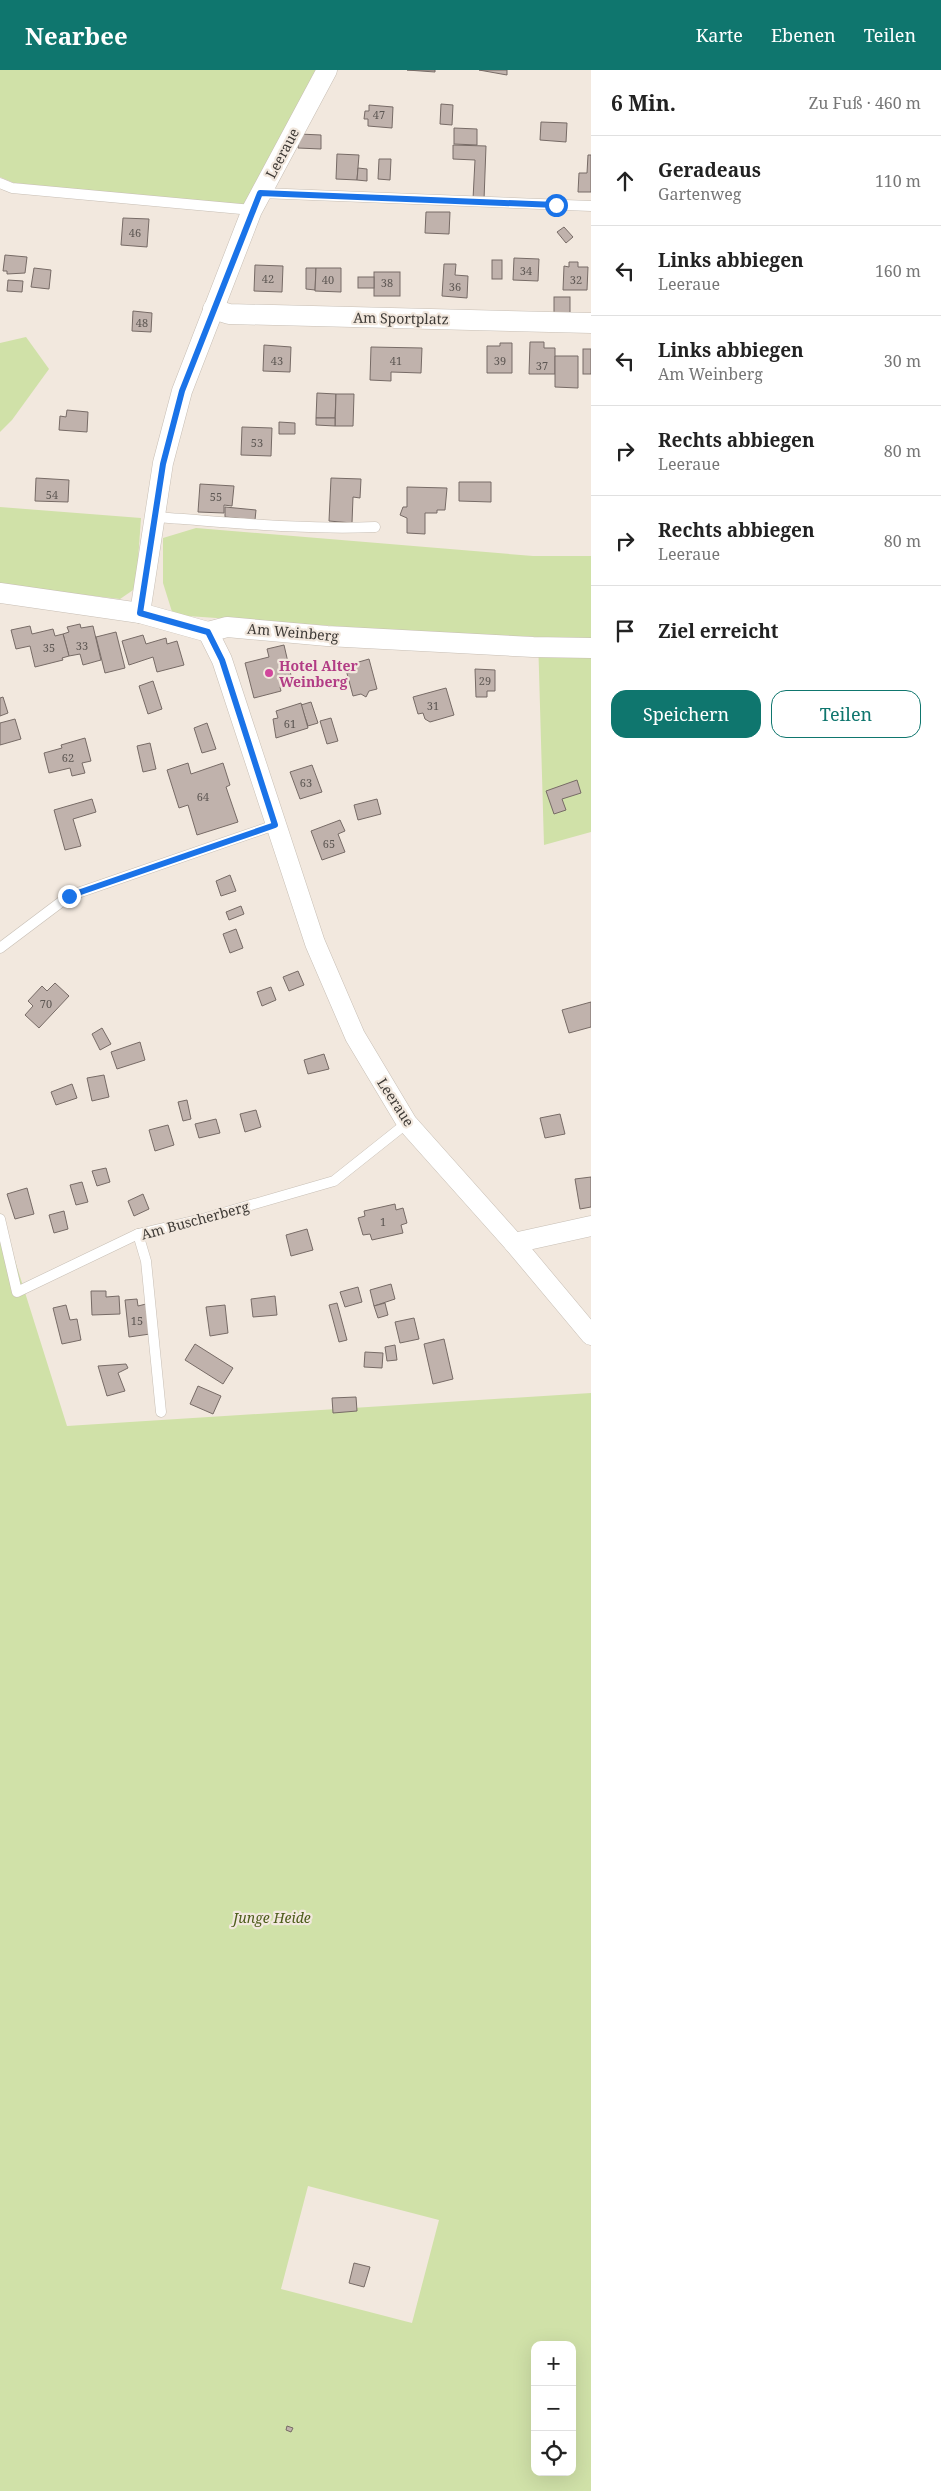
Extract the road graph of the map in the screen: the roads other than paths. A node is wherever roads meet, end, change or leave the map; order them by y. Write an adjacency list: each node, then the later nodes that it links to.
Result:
1 (327, 70): 3 (street, Leeraue)
2 (0, 182): 3 (lane)
3 (256, 201): 4 (lane); 5 (street, Leeraue)
4 (591, 206)
5 (213, 309): 6 (street, Am Sportplatz); 7 (street, Leeraue)
6 (591, 323)
7 (155, 517): 8 (lane); 10 (street, Leeraue)
8 (375, 527)
9 (0, 594): 10 (street, Am Weinberg)
10 (140, 613): 11 (street, Am Weinberg)
11 (208, 632): 12 (street, Am Weinberg); 13 (street, Leeraue)
12 (591, 648)
13 (275, 825): 14 (lane); 15 (street, Leeraue)
14 (0, 948)
15 (408, 1123): 18 (lane, Am Buscherberg); 19 (street, Leeraue)
16 (0, 1219): 18 (lane, Am Buscherberg)
17 (591, 1226): 19 (street)
18 (138, 1234): 21 (lane)
19 (514, 1243): 20 (street, Leeraue)
20 (591, 1335)
21 (161, 1412)

